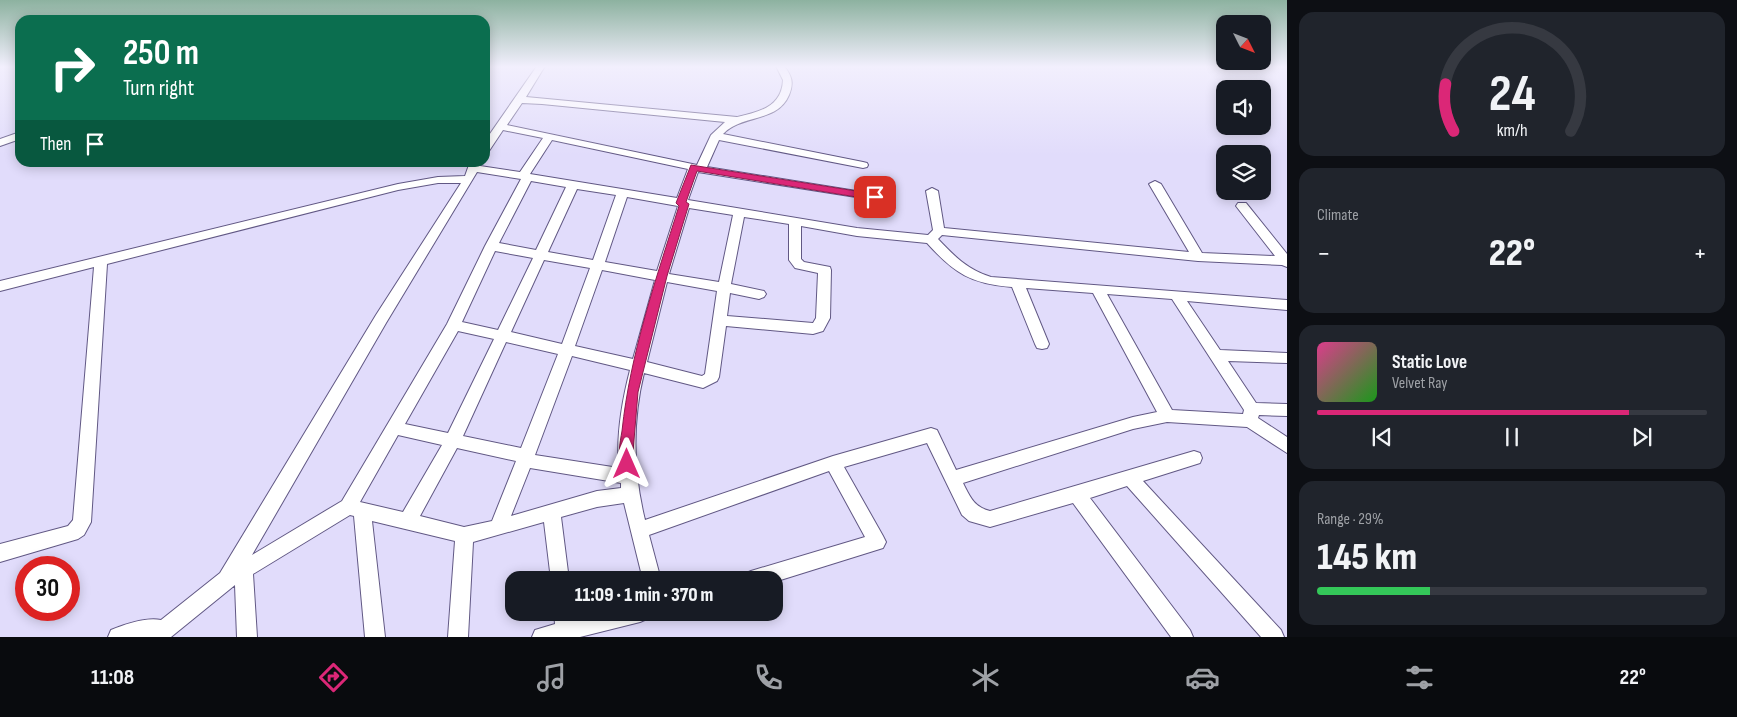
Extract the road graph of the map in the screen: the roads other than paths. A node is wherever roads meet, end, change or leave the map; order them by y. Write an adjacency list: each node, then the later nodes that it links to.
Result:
1 (522, 96): 3 (street)
2 (784, 96): 4 (street)
3 (518, 100): 4 (street); 5 (street)
4 (736, 120): 6 (street)
5 (499, 126): 8 (street); 9 (street)
6 (717, 136): 11 (street); 12 (street)
7 (15, 137): 10 (street)
8 (549, 137): 12 (street); 14 (street)
9 (490, 141)
10 (0, 144)
11 (863, 165)
12 (697, 168): 19 (street); 20 (street)
13 (473, 170): 14 (street); 29 (street); 72 (street)
14 (526, 177): 16 (street); 25 (street)
15 (1155, 184): 27 (street)
16 (573, 185): 18 (street); 26 (street)
17 (932, 192): 24 (street)
18 (623, 193): 20 (street); 30 (street)
19 (875, 197)
20 (682, 204): 22 (street); 31 (street)
21 (1242, 206): 28 (street)
22 (739, 213): 23 (street); 34 (street)
23 (795, 222): 24 (street); 40 (street)
24 (935, 235): 27 (street); 32 (street)
25 (491, 246): 26 (street); 41 (street)
26 (539, 254): 30 (street); 42 (street)
27 (1198, 257): 28 (street)
28 (1286, 261)
29 (100, 265): 33 (street); 37 (street); 67 (street)
30 (597, 265): 31 (street); 44 (street)
31 (662, 276): 34 (street); 47 (street)
32 (1017, 283): 35 (street); 43 (street)
33 (0, 286)
34 (724, 288): 36 (street); 40 (street)
35 (1097, 289): 38 (street); 50 (street)
36 (760, 294)
37 (0, 295)
38 (1176, 295): 39 (street); 45 (street)
39 (1287, 304)
40 (720, 320): 47 (street)
41 (454, 325): 42 (street); 51 (street)
42 (502, 336): 44 (street); 52 (street)
43 (1042, 344)
44 (567, 350): 47 (street); 54 (street)
45 (1217, 354): 46 (street); 49 (street)
46 (1287, 358)
47 (640, 366): 59 (street)
48 (1287, 410): 49 (street)
49 (1251, 415): 50 (street); 53 (street)
50 (1167, 416): 58 (street)
51 (394, 428): 52 (street); 61 (street)
52 (453, 440): 54 (street); 63 (street)
53 (1287, 446)
54 (525, 458): 59 (street); 64 (street)
55 (1194, 458): 57 (street)
56 (833, 463): 58 (street); 65 (street); 71 (street)
57 (1129, 477): 60 (street); 81 (street)
58 (952, 478): 60 (street)
59 (629, 485): 62 (street); 65 (street)
60 (1077, 494): 80 (street)
61 (355, 508): 63 (street); 68 (street); 77 (street)
62 (552, 514): 64 (street); 69 (street)
63 (408, 521): 66 (street)
64 (498, 528): 66 (street)
65 (640, 530): 70 (street)
66 (464, 535): 78 (street)
67 (0, 553)
68 (244, 569): 72 (street); 76 (street)
69 (559, 571)
70 (650, 571)
71 (781, 571)
72 (227, 579): 74 (street)
73 (565, 622): 79 (street)
74 (165, 633): 75 (street)
75 (118, 637)
76 (247, 637)
77 (375, 637)
78 (458, 637)
79 (542, 637)
80 (1183, 637)
81 (1274, 637)

